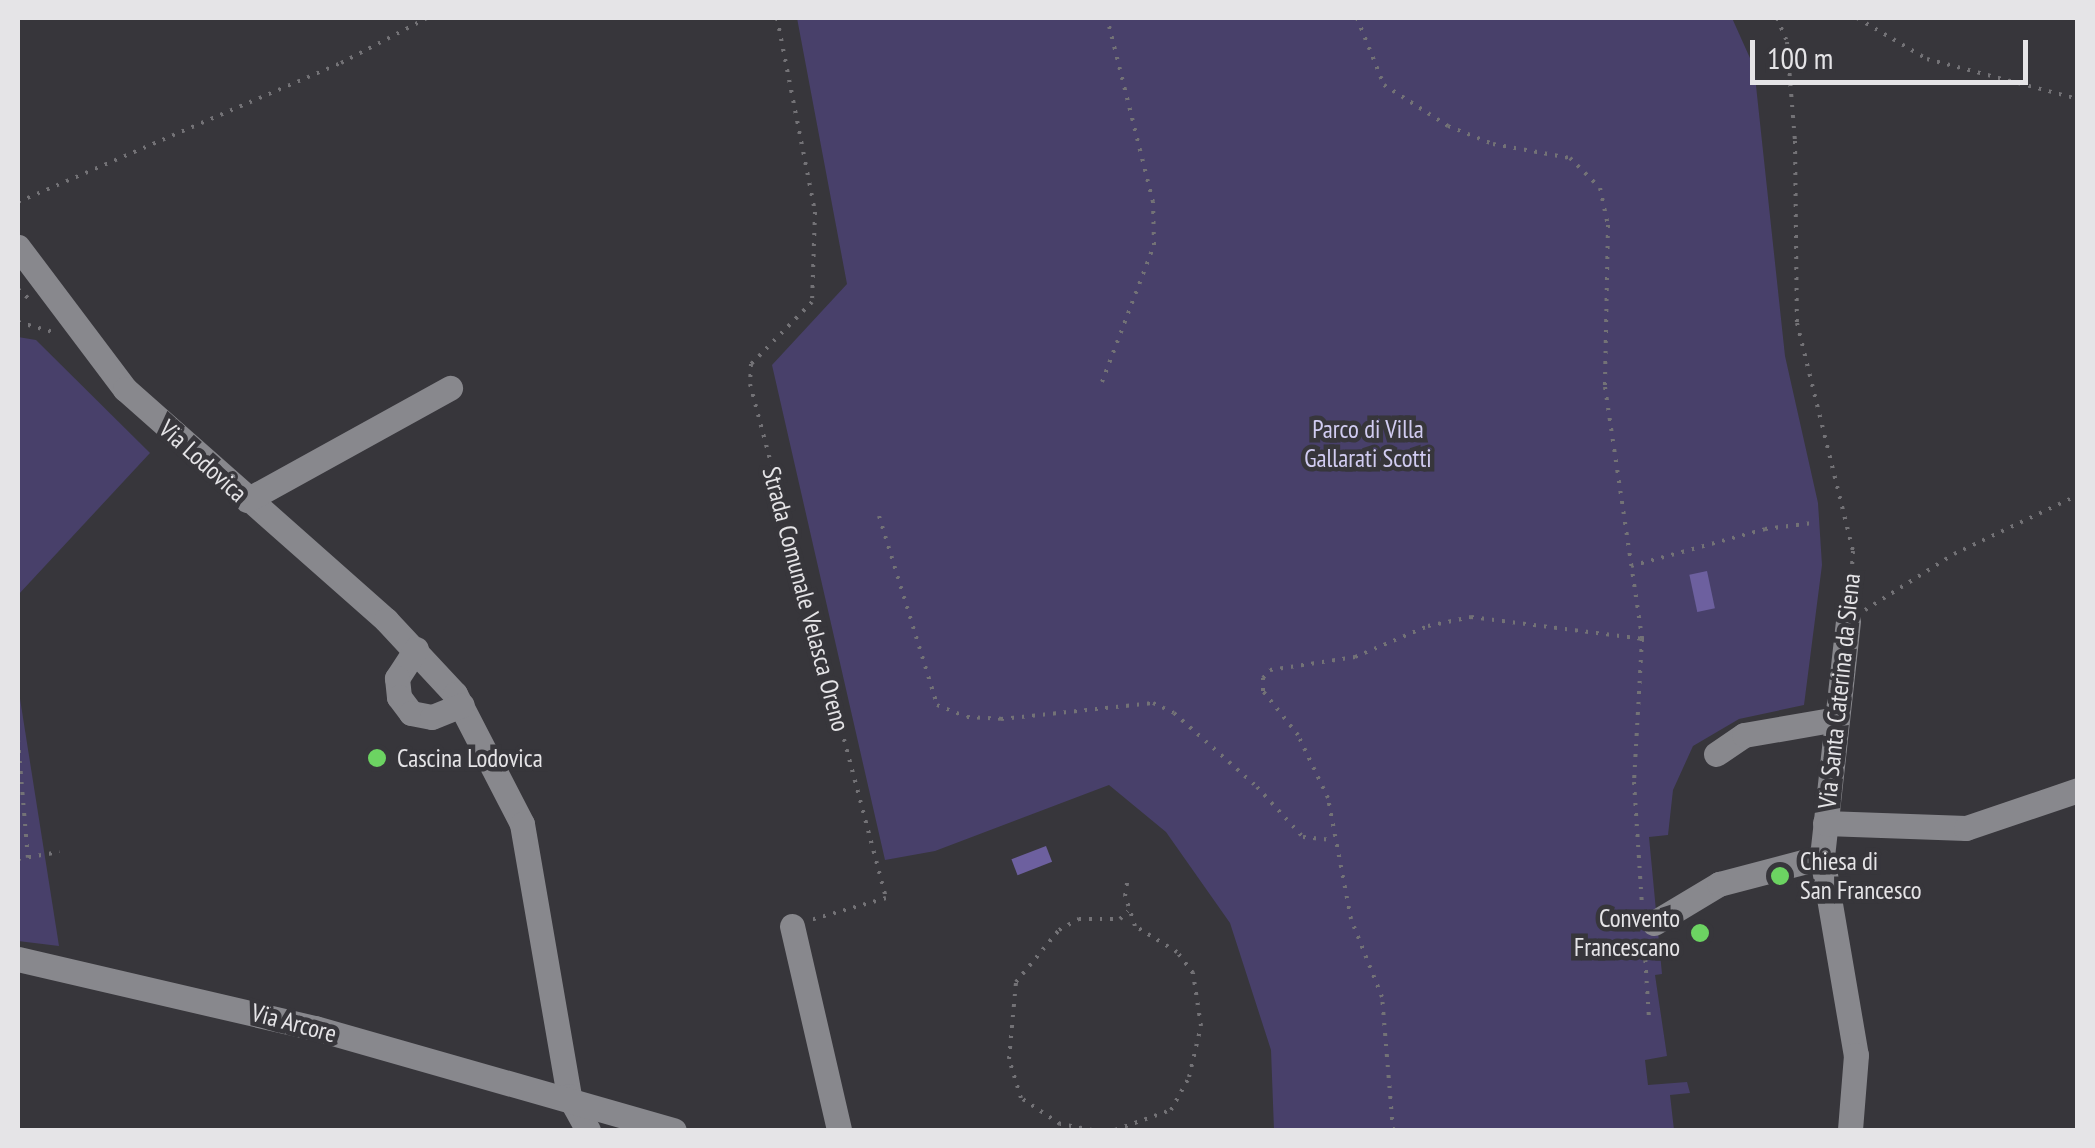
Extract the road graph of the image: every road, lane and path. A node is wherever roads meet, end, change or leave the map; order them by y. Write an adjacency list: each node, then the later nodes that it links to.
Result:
1 (426, 18): 8 (path)
2 (777, 18): 40 (path, Strada Comunale Velasca Oreno)
3 (1107, 18): 16 (path)
4 (1356, 18): 22 (path)
5 (1776, 18): 23 (path, Via Santa Caterina da Siena)
6 (1856, 18): 7 (path)
7 (2078, 99)
8 (18, 202)
9 (18, 247): 15 (street, Via Lodovica)
10 (18, 289): 11 (path)
11 (36, 306)
12 (44, 316): 14 (path)
13 (18, 322): 14 (path)
14 (56, 333): 15 (path); 15 (path)
15 (74, 344): 19 (street, Via Lodovica)
16 (1102, 382)
17 (450, 388): 19 (street)
18 (2078, 495): 23 (path)
19 (247, 500): 25 (street, Via Lodovica)
20 (879, 516): 32 (path)
21 (1813, 523): 22 (path)
22 (1631, 566): 24 (path)
23 (1848, 620): 27 (street, Via Santa Caterina da Siena)
24 (1642, 639): 32 (path); 42 (path)
25 (416, 650): 26 (street, Via Lodovica); 26 (street)
26 (462, 704): 43 (street, Via Lodovica)
27 (1837, 719): 29 (street); 31 (street, Via Santa Caterina da Siena)
28 (18, 740): 34 (path)
29 (1716, 754)
30 (2078, 790): 31 (street)
31 (1826, 823): 35 (street, Via Santa Caterina da Siena)
32 (1334, 840): 49 (path)
33 (59, 852): 34 (path)
34 (28, 858): 36 (path)
35 (1822, 858): 39 (street); 50 (street, Via Santa Caterina da Siena)
36 (18, 860)
37 (1128, 878): 38 (path)
38 (1128, 911): 47 (path); 48 (path)
39 (1654, 924)
40 (792, 926): 46 (street)
41 (18, 959): 43 (street, Via Arcore)
42 (1649, 1018)
43 (569, 1096): 44 (street, Via Lodovica); 45 (street, Via Arcore)
44 (588, 1130)
45 (674, 1130)
46 (838, 1130)
47 (1092, 1130)
48 (1115, 1130)
49 (1392, 1130)
50 (1850, 1130)

